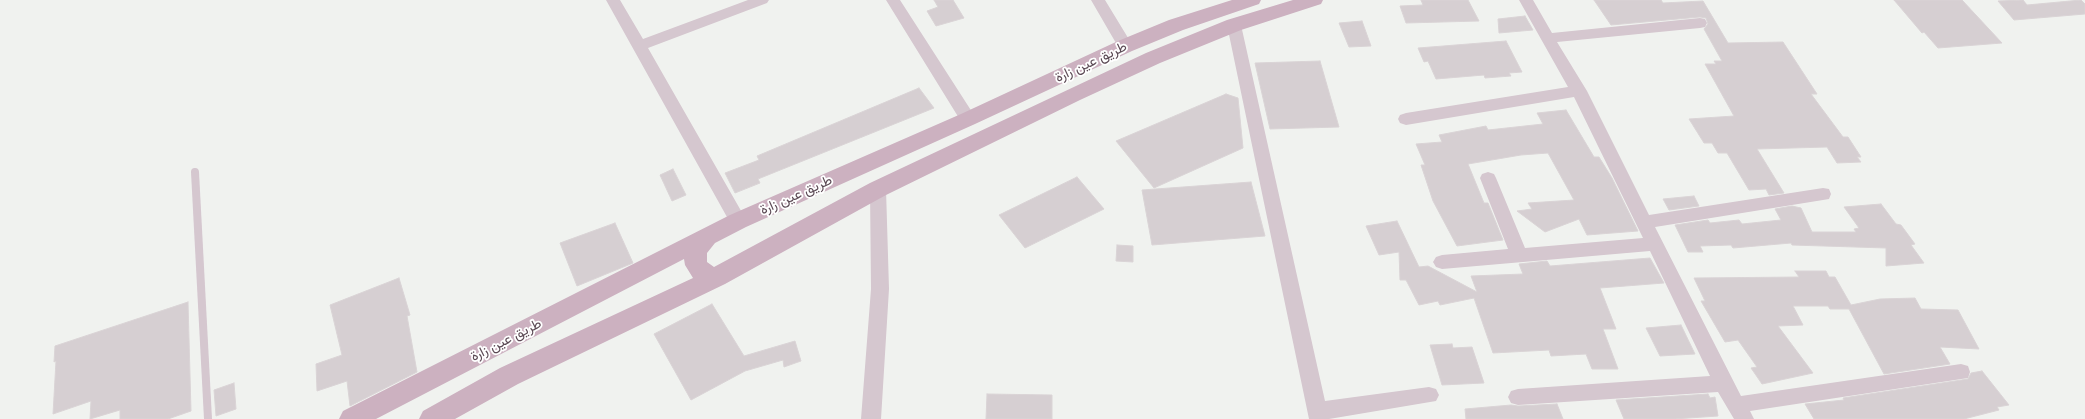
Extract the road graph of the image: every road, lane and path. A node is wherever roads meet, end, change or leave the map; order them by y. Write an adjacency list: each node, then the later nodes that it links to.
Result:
1 (613, 0): 11 (street)
2 (762, 0): 11 (street)
3 (893, 0): 14 (street)
4 (1098, 0): 12 (street)
5 (1251, 0): 12 (main road, طريق عين زارة)
6 (1314, 0): 9 (main road, طريق عين زارة)
7 (1526, 0): 10 (street)
8 (1700, 23): 10 (street)
9 (1234, 25): 18 (main road, طريق عين زارة); 32 (street)
10 (1548, 38): 13 (street)
11 (640, 46): 20 (street)
12 (1125, 46): 14 (main road, طريق عين زارة)
13 (1579, 91): 15 (street); 21 (street)
14 (968, 118): 20 (main road, طريق عين زارة)
15 (1406, 119)
16 (195, 172): 33 (lane)
17 (1488, 178): 24 (street)
18 (878, 189): 26 (main road, طريق عين زارة); 36 (street)
19 (1823, 194): 21 (street)
20 (738, 221): 22 (main road, طريق عين زارة)
21 (1645, 222): 23 (street)
22 (708, 236): 26 (main road); 34 (main road, طريق عين زارة)
23 (1656, 244): 24 (street); 28 (street)
24 (1519, 255): 25 (street)
25 (1442, 262)
26 (717, 277): 35 (main road, طريق عين زارة)
27 (1961, 372): 31 (street)
28 (1723, 383): 30 (street); 31 (street)
29 (1429, 394): 32 (street)
30 (1518, 397)
31 (1740, 412)
32 (1318, 415)
33 (208, 419)
34 (352, 419)
35 (432, 419)
36 (871, 419)

